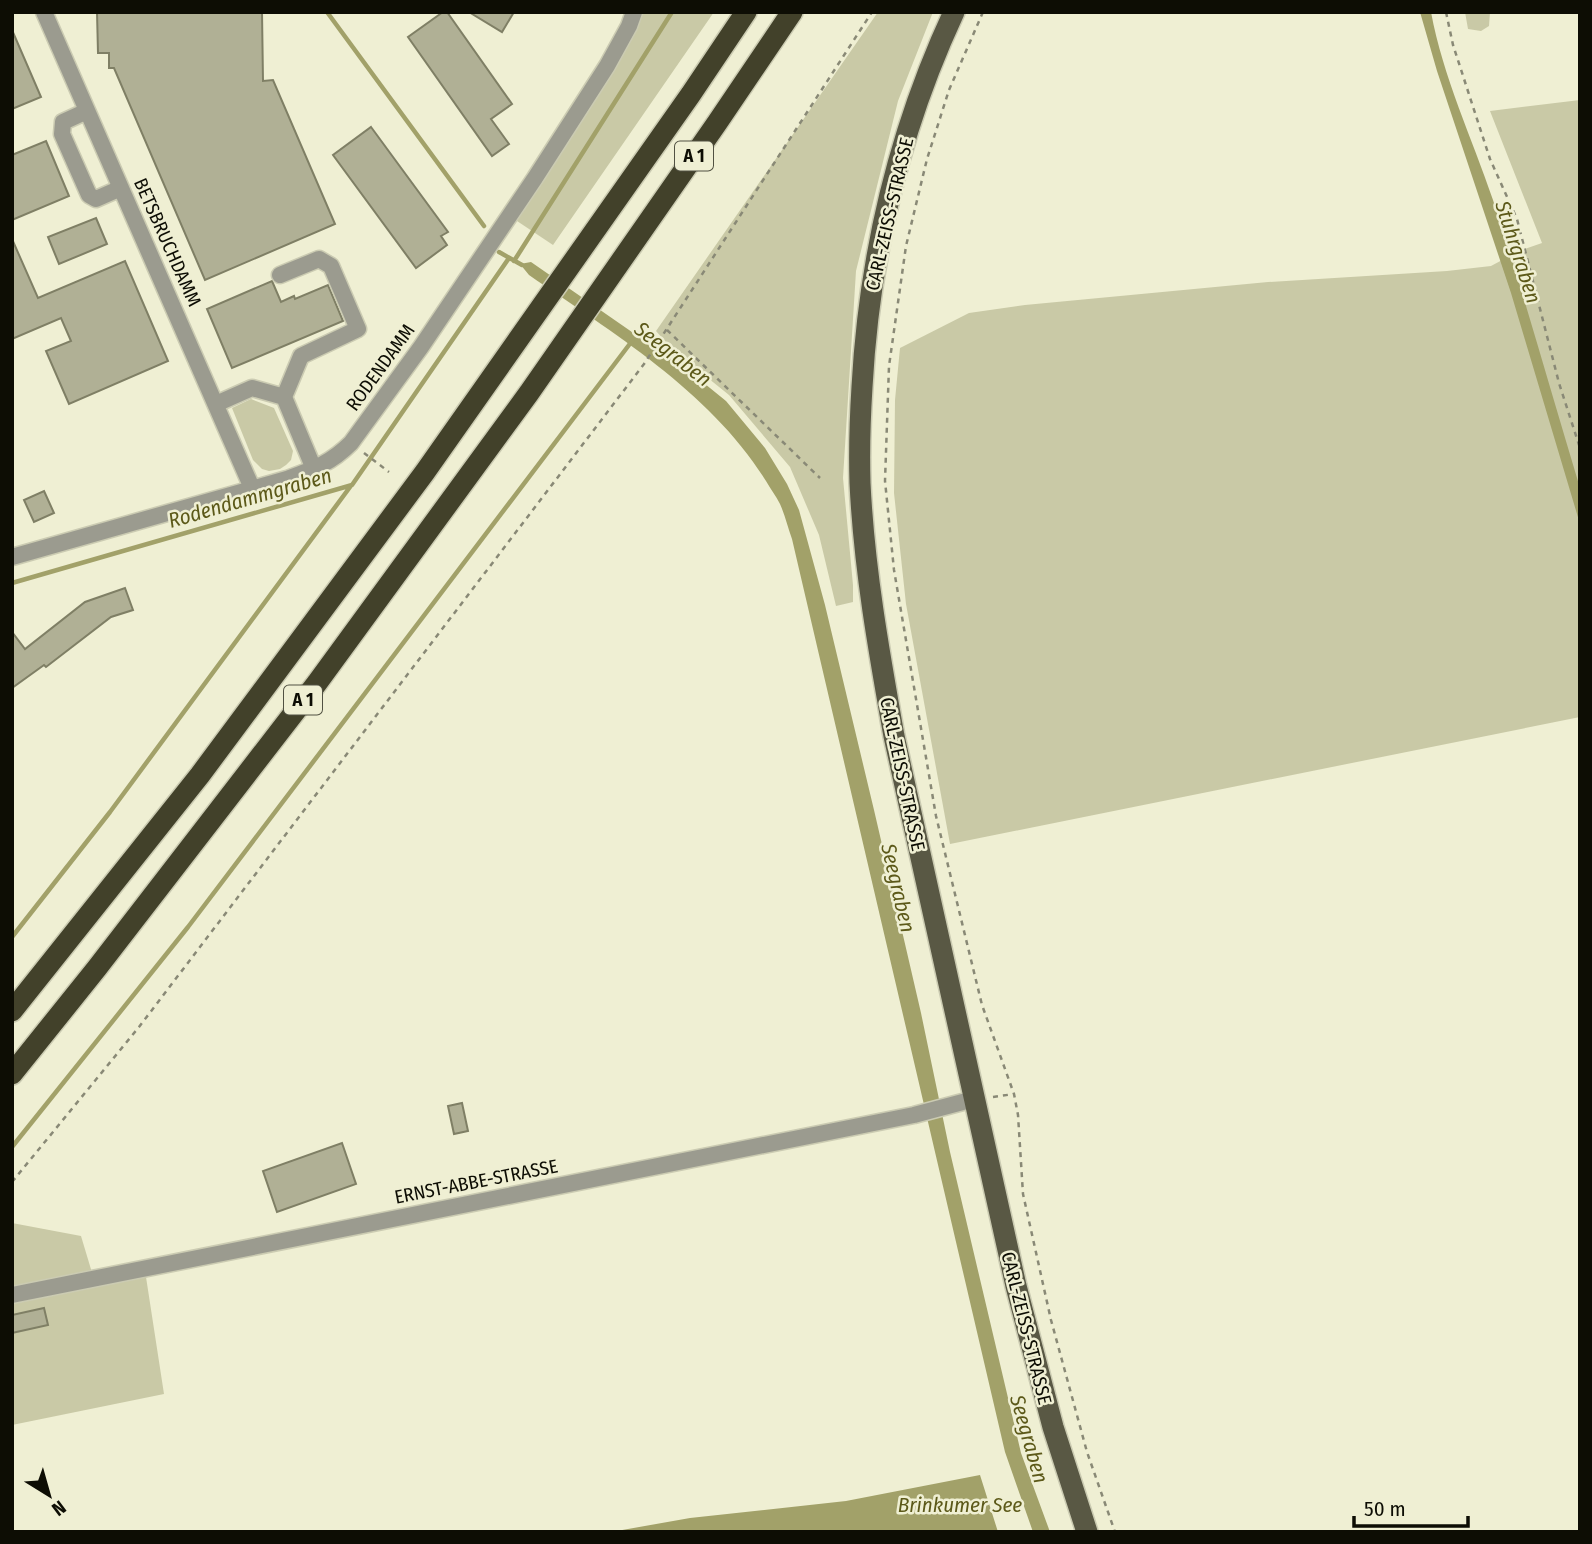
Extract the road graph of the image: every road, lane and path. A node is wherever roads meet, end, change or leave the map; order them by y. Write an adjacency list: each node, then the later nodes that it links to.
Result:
1 (44, 12): 9 (street, BETSBRUCHDAMM)
2 (634, 12): 15 (street, RODENDAMM)
3 (746, 12): 22 (highway, A 1)
4 (792, 12): 23 (highway, A 1)
5 (872, 12): 12 (path)
6 (954, 12): 25 (main road, CARL-ZEISS-STRASSE)
7 (983, 12): 24 (path)
8 (1446, 12): 16 (path)
9 (87, 111): 10 (street, BETSBRUCHDAMM); 10 (street)
10 (121, 188): 14 (street, BETSBRUCHDAMM)
11 (280, 275): 13 (street)
12 (667, 330): 19 (path); 26 (path)
13 (284, 397): 14 (street); 17 (street)
14 (216, 404): 20 (street, BETSBRUCHDAMM)
15 (351, 443): 17 (street, RODENDAMM); 18 (path)
16 (1580, 448)
17 (314, 469): 20 (street, RODENDAMM)
18 (389, 472)
19 (820, 478)
20 (252, 488): 21 (street, RODENDAMM)
21 (12, 557)
22 (12, 1011)
23 (12, 1074)
24 (1014, 1094): 25 (path); 29 (path)
25 (974, 1100): 27 (street, ERNST-ABBE-STRASSE); 28 (main road, CARL-ZEISS-STRASSE)
26 (12, 1182)
27 (12, 1295)
28 (1087, 1532)
29 (1115, 1532)

